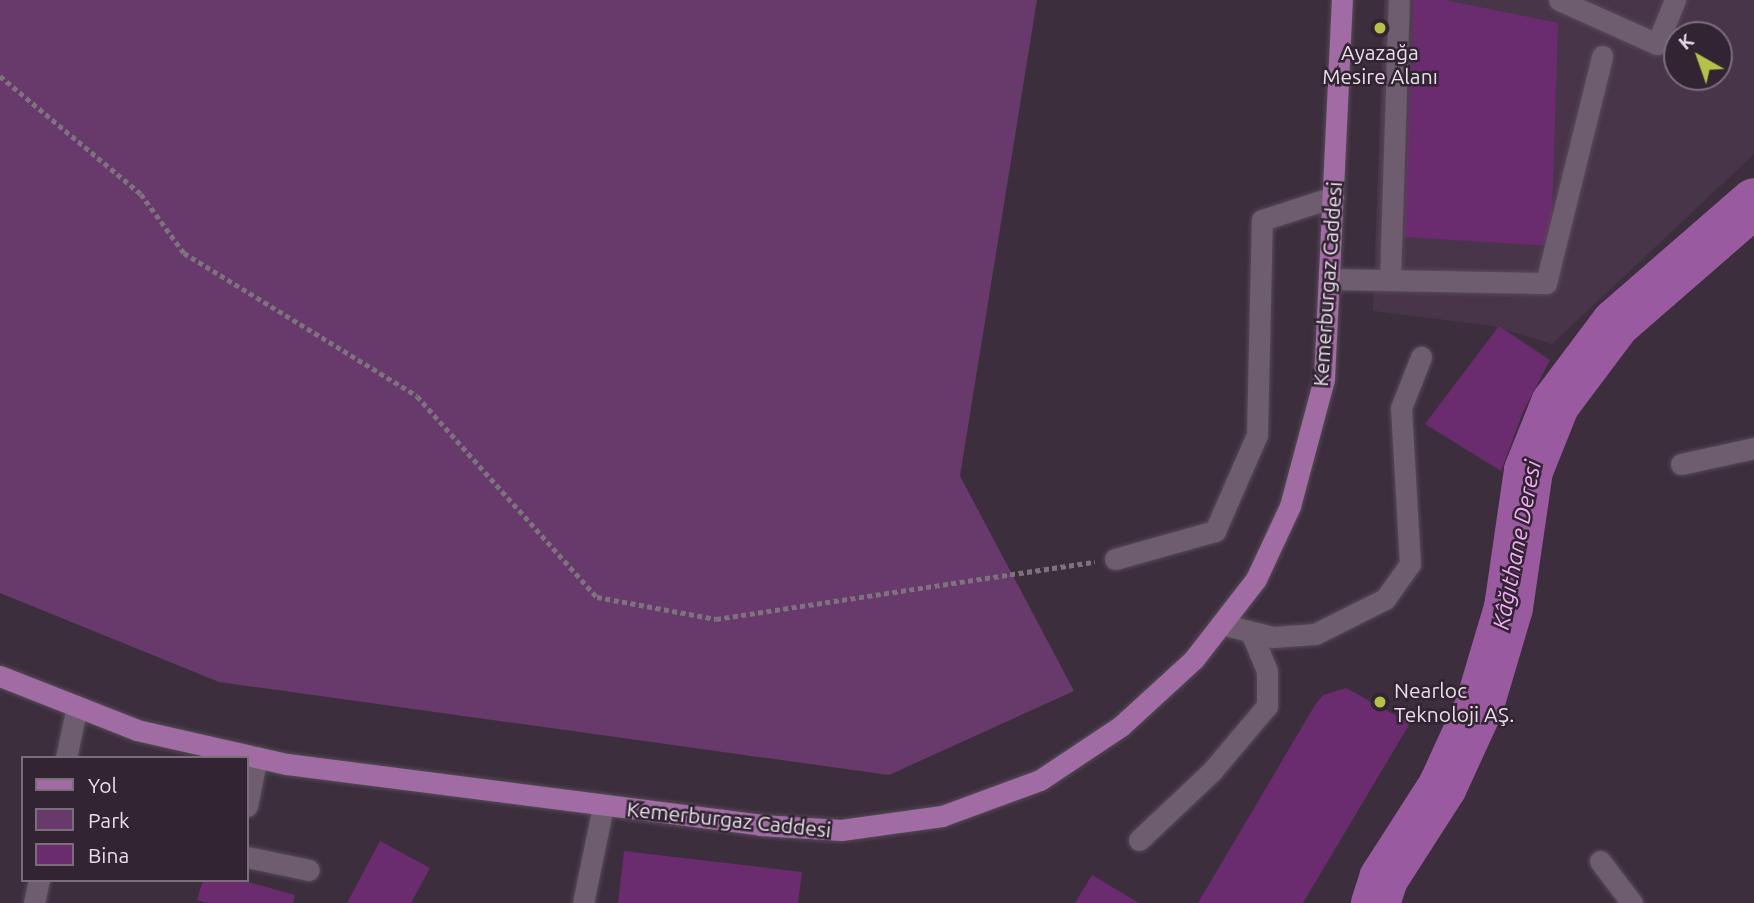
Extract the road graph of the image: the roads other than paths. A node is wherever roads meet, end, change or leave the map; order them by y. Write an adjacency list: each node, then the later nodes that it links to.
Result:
1 (1342, 0): 6 (main road, Kemerburgaz Caddesi)
2 (1399, 0): 8 (street)
3 (1559, 0): 4 (street)
4 (1675, 0)
5 (1602, 56): 8 (street)
6 (1333, 197): 7 (main road, Kemerburgaz Caddesi); 12 (street)
7 (1329, 279): 8 (street); 13 (main road, Kemerburgaz Caddesi)
8 (1390, 281)
9 (1421, 357): 14 (street)
10 (1754, 448): 11 (street)
11 (1681, 464)
12 (1115, 559)
13 (1222, 624): 14 (street); 20 (main road, Kemerburgaz Caddesi)
14 (1251, 632): 21 (street)
15 (0, 676): 16 (main road, Kemerburgaz Caddesi)
16 (78, 706): 17 (street); 18 (main road, Kemerburgaz Caddesi)
17 (66, 756)
18 (257, 757): 19 (street); 20 (main road, Kemerburgaz Caddesi)
19 (248, 801)
20 (603, 806): 25 (street)
21 (1139, 840)
22 (248, 856): 24 (street)
23 (1600, 861): 26 (street)
24 (309, 870)
25 (583, 903)
26 (1632, 903)

